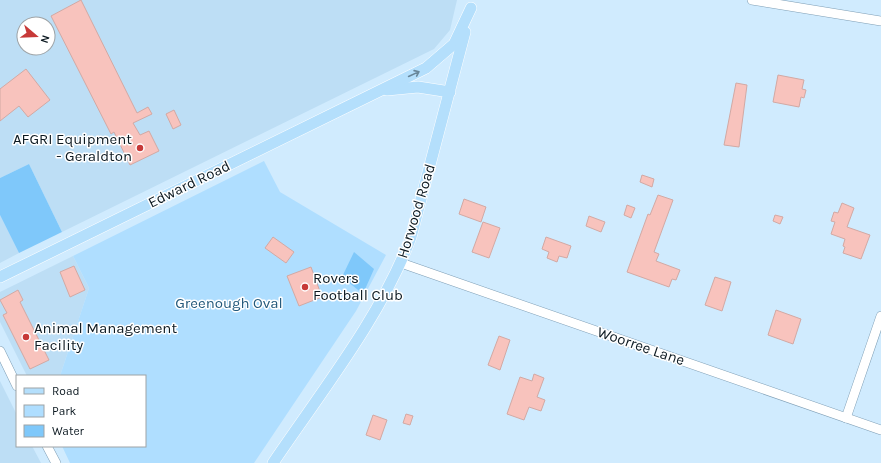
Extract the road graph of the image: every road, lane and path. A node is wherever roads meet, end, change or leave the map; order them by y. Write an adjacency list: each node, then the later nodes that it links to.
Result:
1 (752, 0): 3 (street)
2 (472, 4): 4 (main road, Edward Road, one-way to 2); 5 (main road, Horwood Road)
3 (881, 22)
4 (378, 90): 5 (main road, Edward Road); 7 (main road, Edward Road)
5 (450, 92): 6 (main road, Horwood Road)
6 (401, 263): 11 (street, Woorree Lane); 15 (main road, Horwood Road)
7 (0, 277)
8 (881, 316): 11 (street)
9 (0, 351): 10 (street)
10 (16, 384)
11 (846, 418): 12 (street, Woorree Lane)
12 (881, 430)
13 (48, 447): 14 (street)
14 (56, 463)
15 (273, 463)

